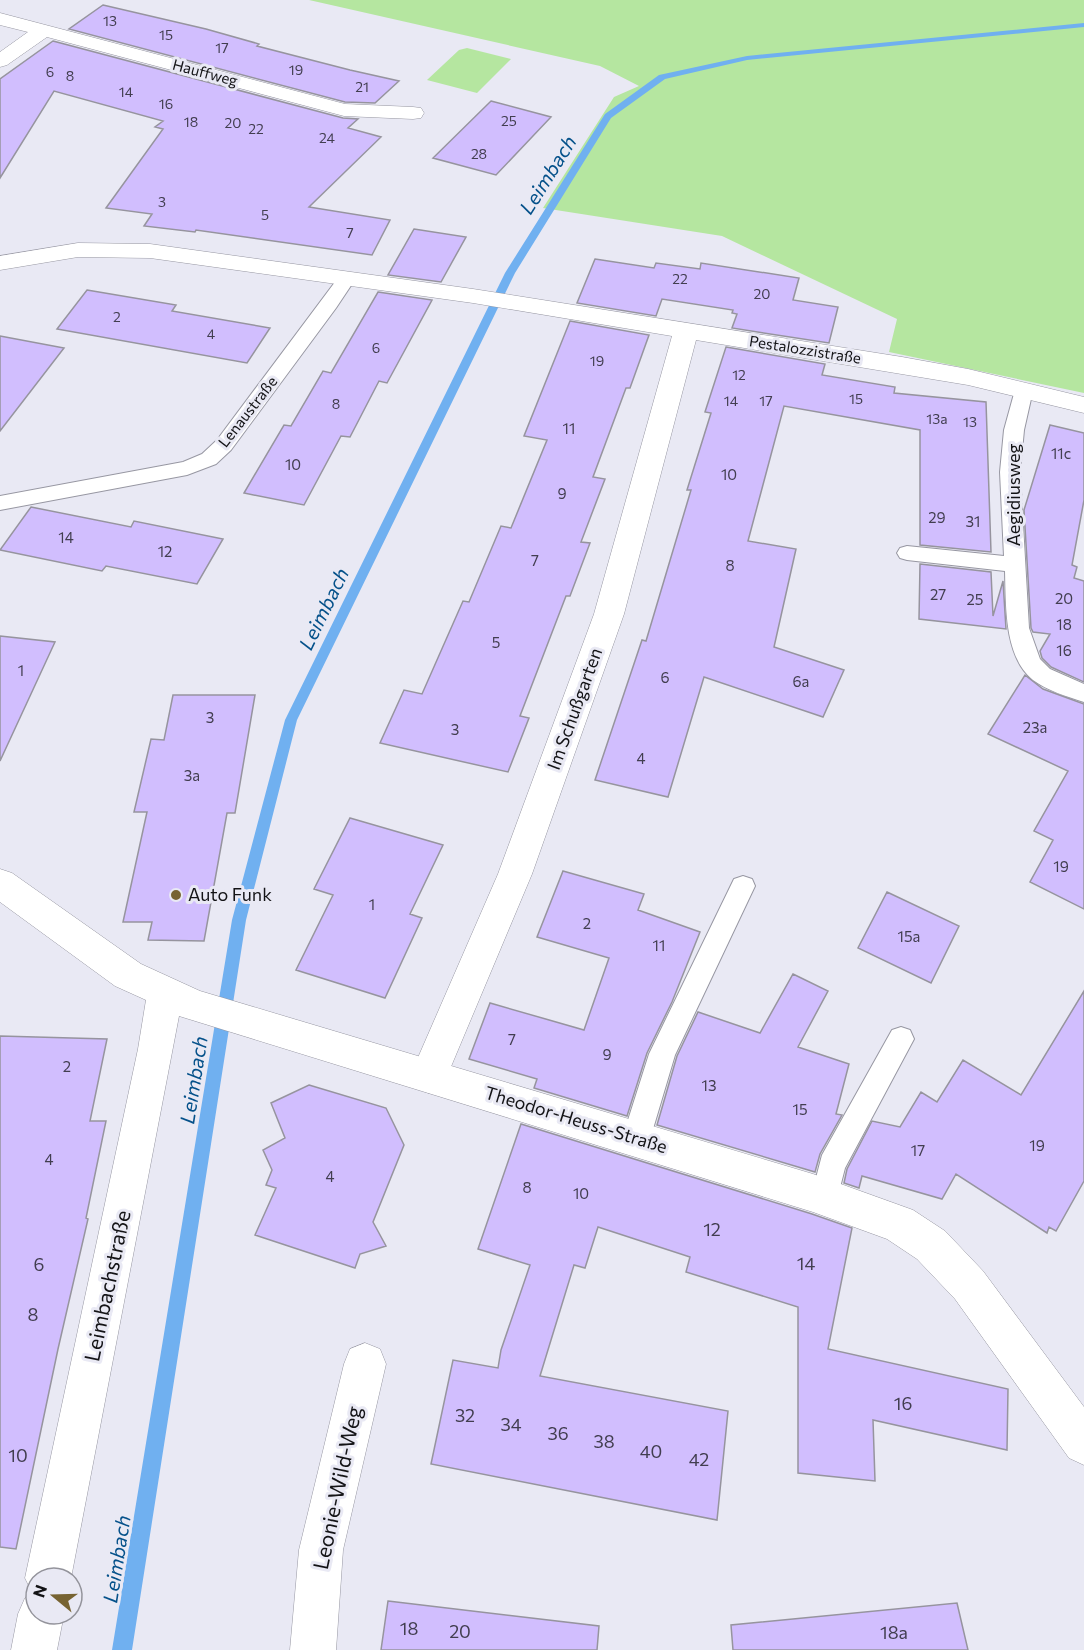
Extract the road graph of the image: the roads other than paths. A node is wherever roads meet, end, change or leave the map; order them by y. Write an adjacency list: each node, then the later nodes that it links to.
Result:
1 (0, 19): 2 (street, Hauffweg)
2 (44, 30): 3 (street); 4 (street, Hauffweg)
3 (0, 62)
4 (413, 113)
5 (0, 263): 6 (street)
6 (347, 279): 7 (street, Pestalozzistraße); 10 (lane, Lenaustraße)
7 (686, 330): 8 (street, Pestalozzistraße); 18 (street, Im Schußgarten)
8 (1024, 390): 9 (street, Pestalozzistraße); 12 (lane, Aegidiusweg)
9 (1084, 405)
10 (0, 503)
11 (907, 553): 12 (lane, Aegidiusweg)
12 (1015, 565): 13 (lane, Aegidiusweg)
13 (1084, 693)
14 (0, 883): 16 (street, Theodor-Heuss-Straße)
15 (743, 886): 19 (lane)
16 (165, 993): 18 (street, Theodor-Heuss-Straße); 23 (street, Leimbachstraße)
17 (901, 1039): 20 (lane)
18 (429, 1076): 19 (street, Theodor-Heuss-Straße)
19 (636, 1139): 20 (street, Theodor-Heuss-Straße)
20 (825, 1197): 22 (street, Theodor-Heuss-Straße)
21 (365, 1364): 26 (street, Leonie-Wild-Weg)
22 (1084, 1443)
23 (50, 1566)
24 (39, 1626): 25 (street)
25 (34, 1650)
26 (313, 1650)

